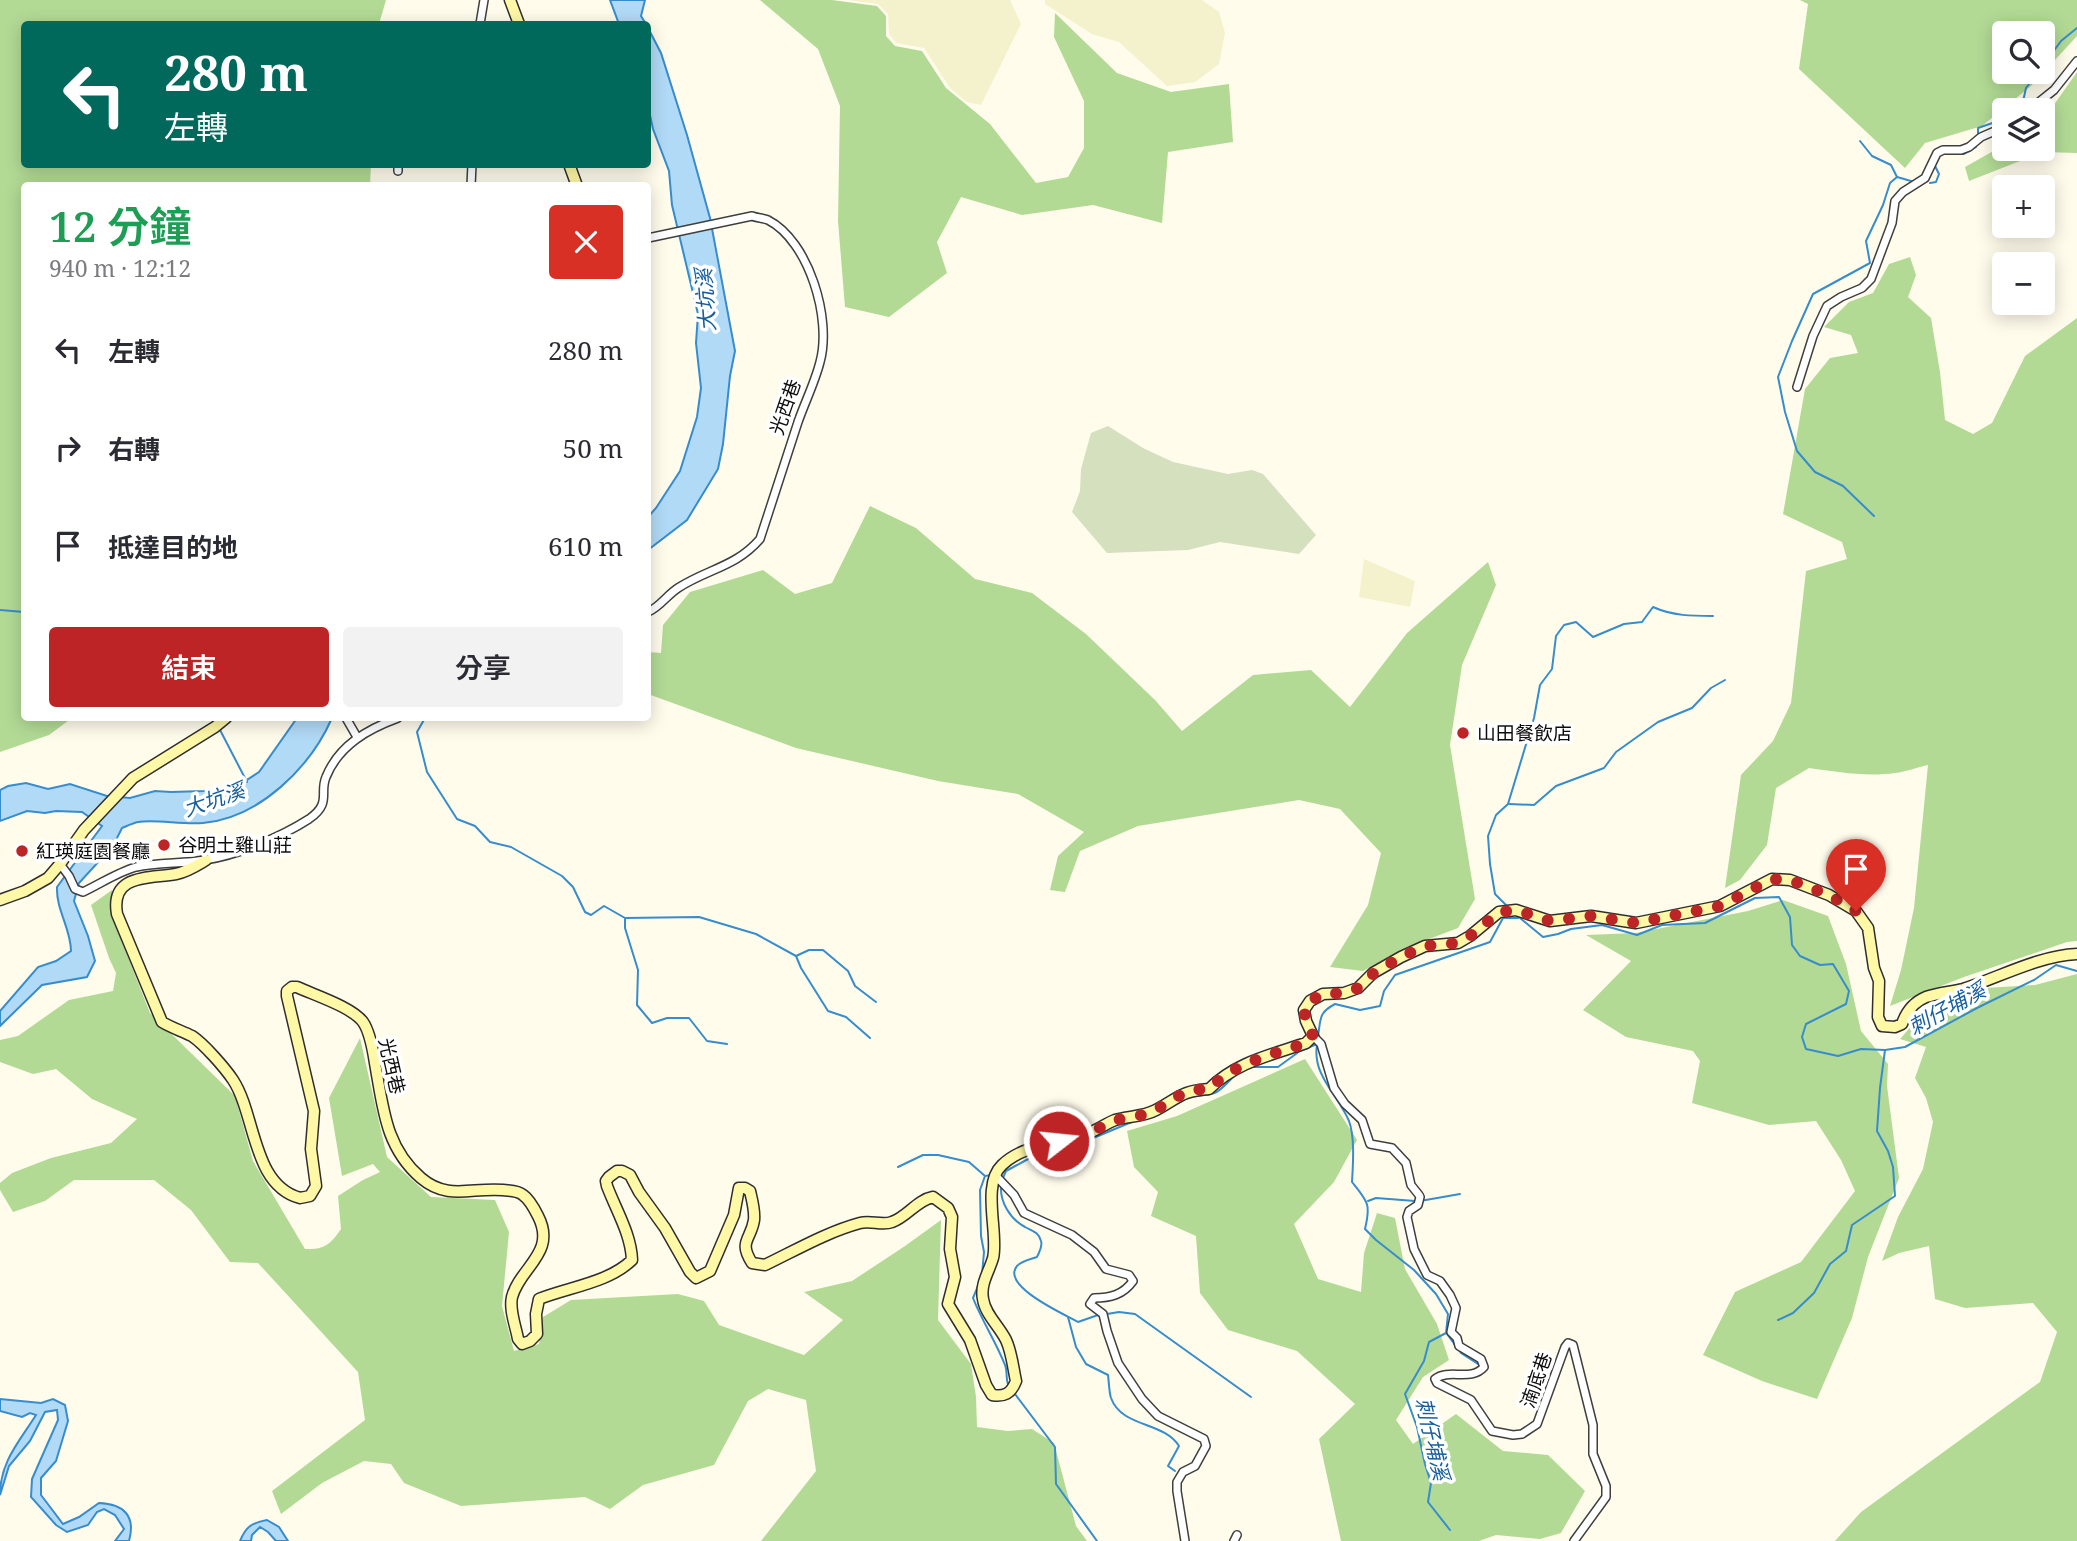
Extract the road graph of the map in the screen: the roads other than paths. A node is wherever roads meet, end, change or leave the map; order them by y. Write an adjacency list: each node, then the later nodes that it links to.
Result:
1 (484, 0): 3 (street)
2 (510, 0): 4 (street)
3 (480, 21)
4 (518, 21)
5 (2077, 61): 6 (street)
6 (2044, 98)
7 (1992, 132): 9 (street)
8 (651, 237): 10 (street, 光西巷)
9 (1797, 387)
10 (651, 611)
11 (222, 721): 16 (street)
12 (349, 721): 14 (street)
13 (392, 721): 14 (street, 光西巷)
14 (357, 737): 15 (street, 光西巷)
15 (206, 860): 16 (street, 光西巷); 20 (street, 光西巷)
16 (60, 864): 17 (street)
17 (0, 900)
18 (2077, 954): 19 (street)
19 (1313, 1036): 20 (street); 22 (street, 湳底巷)
20 (996, 1176): 21 (street)
21 (1185, 1541)
22 (1574, 1541)

